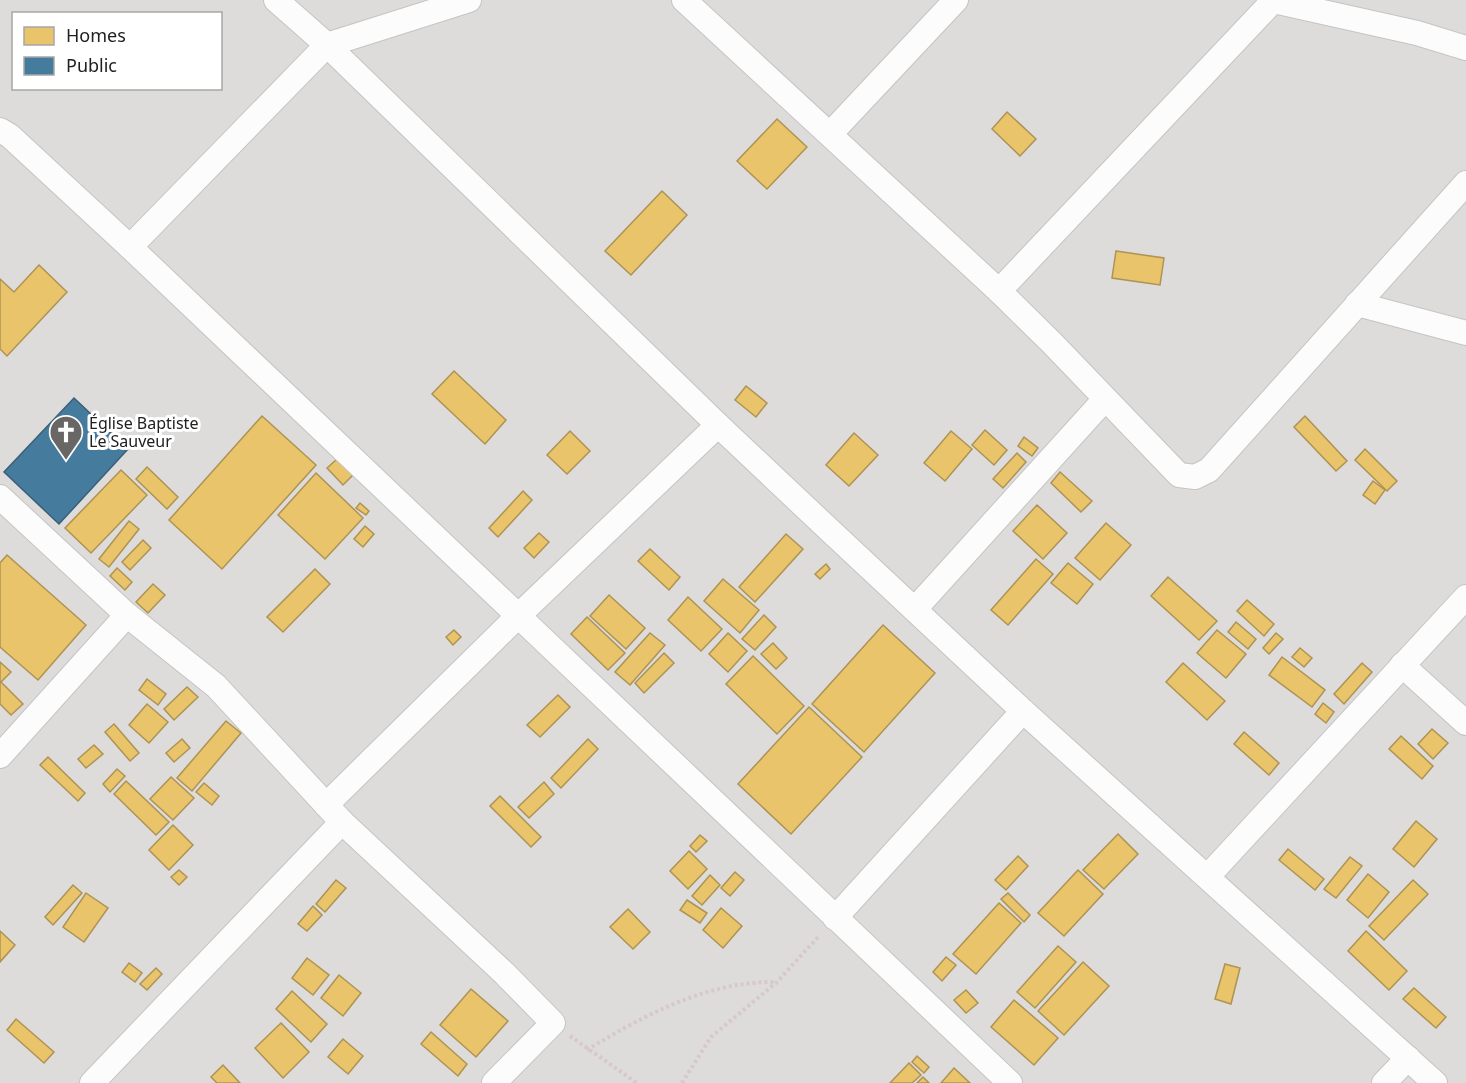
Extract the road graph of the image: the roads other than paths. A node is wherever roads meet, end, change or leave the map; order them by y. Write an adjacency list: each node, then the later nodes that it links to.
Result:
1 (276, 0): 6 (street)
2 (469, 0): 6 (street)
3 (684, 0): 9 (street)
4 (956, 0): 9 (street)
5 (1271, 1): 7 (street); 12 (street)
6 (327, 45): 11 (street); 16 (street)
7 (1466, 48)
8 (0, 129): 11 (street)
9 (831, 134): 12 (street)
10 (1466, 183): 13 (street)
11 (129, 247): 21 (street)
12 (999, 291): 15 (street)
13 (1357, 304): 14 (street); 15 (street)
14 (1466, 333)
15 (1105, 399): 19 (street)
16 (718, 425): 19 (street); 21 (street)
17 (0, 497): 20 (street)
18 (1466, 597): 22 (street)
19 (915, 609): 23 (street)
20 (127, 615): 25 (street); 26 (street)
21 (517, 617): 26 (street); 28 (street)
22 (1402, 665): 24 (street); 27 (street)
23 (1023, 711): 27 (street); 28 (street)
24 (1466, 723)
25 (0, 756)
26 (334, 814): 30 (street); 31 (street)
27 (1208, 876): 29 (street)
28 (836, 918): 32 (street)
29 (1408, 1058): 33 (street); 34 (street)
30 (92, 1083)
31 (494, 1083)
32 (1010, 1083)
33 (1384, 1083)
34 (1435, 1083)

